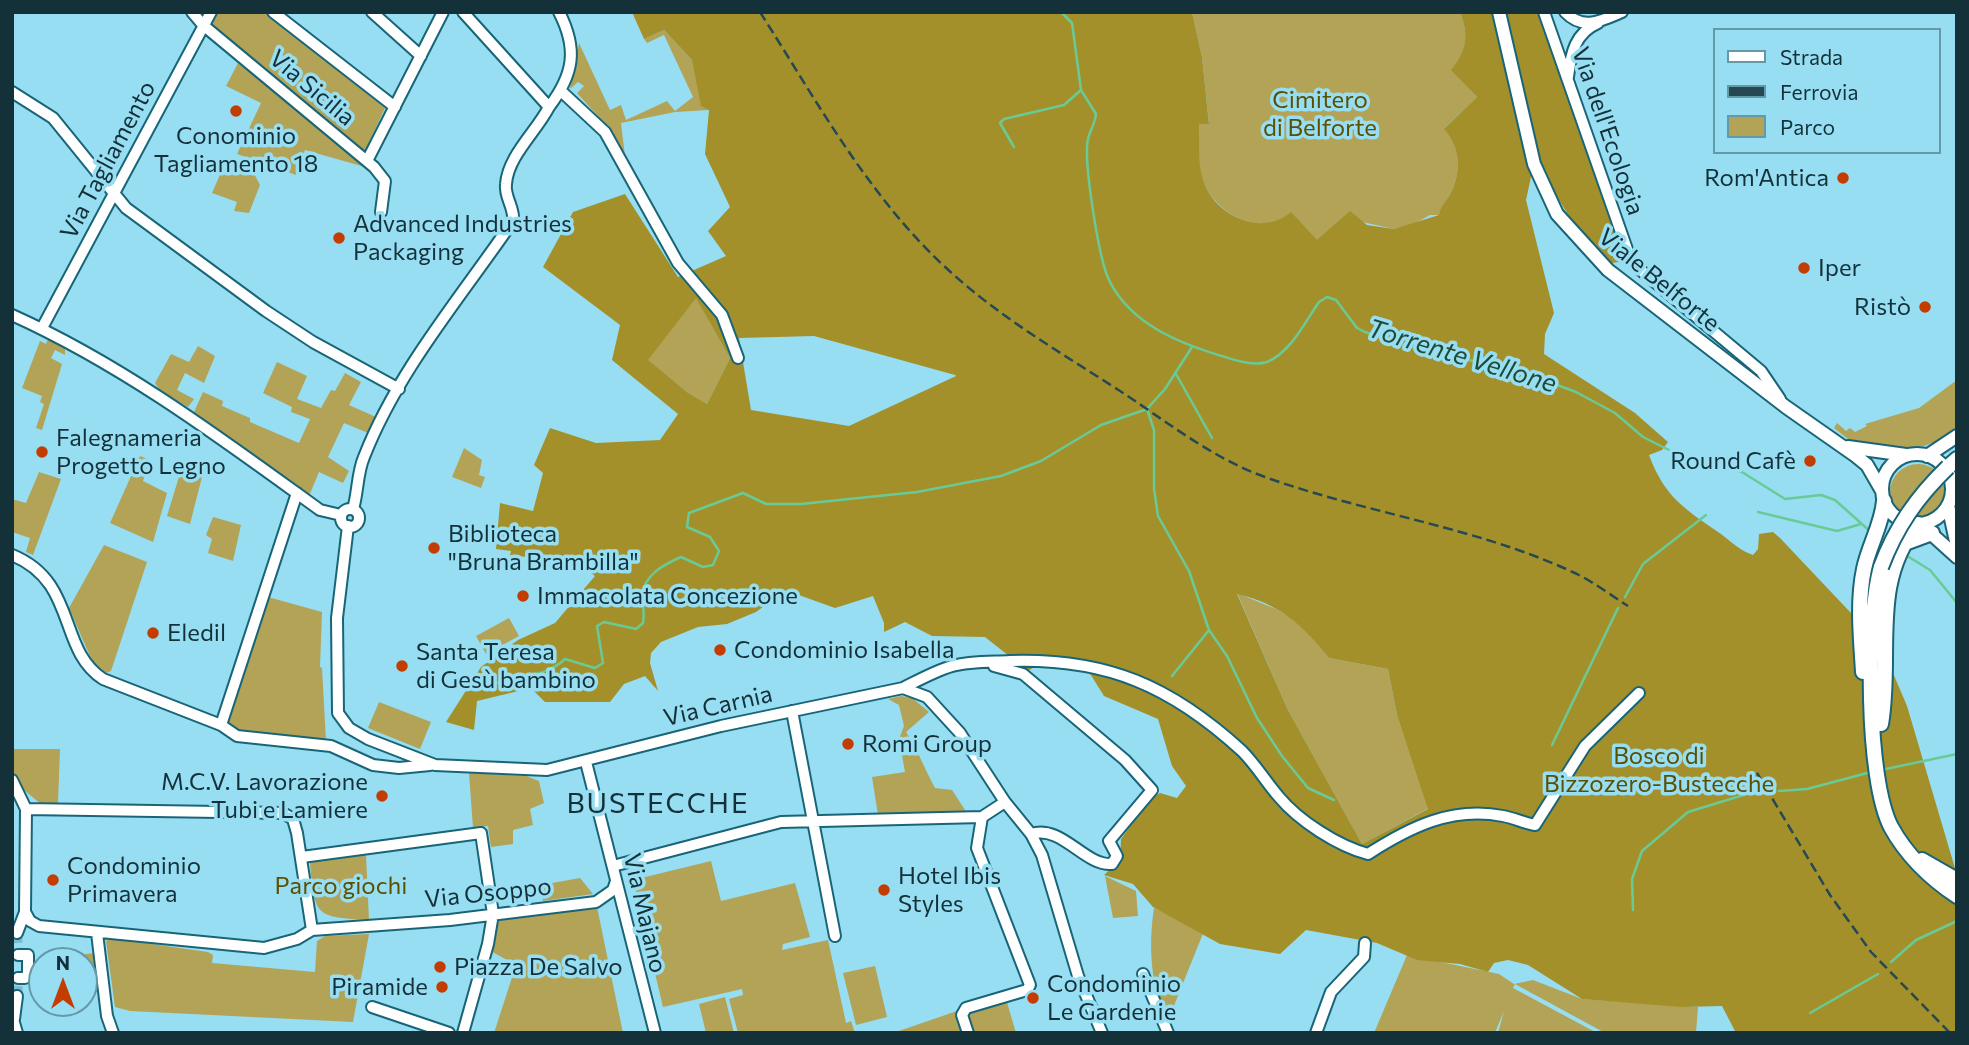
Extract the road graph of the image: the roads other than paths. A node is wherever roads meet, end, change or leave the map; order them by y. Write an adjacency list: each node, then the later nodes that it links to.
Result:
1 (192, 12): 13 (street, Via Sicilia)
2 (211, 12): 13 (street, Via Tagliamento)
3 (273, 12): 18 (street)
4 (372, 12): 14 (street)
5 (443, 12): 14 (street)
6 (463, 12): 19 (street)
7 (559, 12): 16 (street)
8 (1499, 12): 27 (main road, Viale Belforte)
9 (1544, 12): 15 (street, Via dell'Ecologia)
10 (1565, 12): 12 (street)
11 (1622, 12): 12 (street)
12 (1598, 23): 15 (street)
13 (203, 25): 20 (street, Via Sicilia); 21 (street, Via Tagliamento)
14 (421, 56): 18 (street)
15 (1568, 79): 27 (street, Via dell'Ecologia)
16 (561, 91): 19 (street); 25 (street)
17 (12, 92): 21 (street)
18 (395, 107): 20 (street)
19 (549, 107): 26 (street)
20 (366, 161): 22 (street, Via Sicilia)
21 (112, 192): 24 (street, Via Tagliamento); 26 (street)
22 (381, 212)
23 (12, 315): 24 (street)
24 (42, 328): 34 (street)
25 (738, 358)
26 (399, 389): 37 (street)
27 (1786, 407): 29 (main road, Viale Belforte)
28 (1957, 436): 31 (main road)
29 (1844, 446): 30 (main road, Viale Belforte); 35 (main road, Viale Belforte)
30 (1910, 455): 31 (main road); 35 (main road)
31 (1927, 456): 33 (main road)
32 (1957, 459): 49 (highway, bridge)
33 (1954, 482): 36 (main road)
34 (297, 493): 38 (street); 48 (street)
35 (1883, 496): 40 (main road); 49 (highway)
36 (1948, 505): 40 (main road); 41 (main road)
37 (353, 509): 38 (street); 39 (street)
38 (341, 516): 39 (street)
39 (348, 526): 51 (street, Via Carnia)
40 (1923, 527): 43 (main road); 49 (highway)
41 (1957, 546)
42 (12, 555): 48 (street)
43 (1957, 557)
44 (981, 662): 45 (street, Via Carnia); 46 (street, Via Carnia); 57 (street)
45 (903, 688): 47 (street, Via Carnia); 53 (street)
46 (1639, 693)
47 (792, 712): 50 (street, Via Carnia); 56 (street)
48 (221, 725): 51 (street)
49 (1876, 753): 58 (highway)
50 (586, 762): 51 (street, Via Carnia); 62 (street, Via Majano)
51 (435, 765)
52 (12, 780): 54 (street)
53 (1005, 802): 55 (street); 57 (street)
54 (26, 810): 59 (street); 60 (street)
55 (982, 817): 56 (street); 82 (street)
56 (813, 821): 62 (street); 71 (street)
57 (1031, 834): 83 (street)
58 (1905, 847): 63 (highway); 65 (highway)
59 (302, 857): 67 (street); 68 (street)
60 (26, 863): 61 (street); 66 (street)
61 (12, 864)
62 (613, 866): 64 (street, Via Majano)
63 (1952, 878)
64 (616, 881): 67 (street, Via Osoppo); 81 (street, Via Majano)
65 (1957, 896)
66 (25, 912): 69 (street); 70 (street, Via Osoppo)
67 (493, 914): 68 (street, Via Osoppo); 80 (street)
68 (312, 930): 70 (street, Via Osoppo)
69 (17, 933)
70 (97, 933): 78 (street)
71 (835, 936)
72 (1365, 943): 85 (street)
73 (18, 952): 76 (street)
74 (1143, 974): 84 (street)
75 (372, 1007): 79 (street)
76 (13, 1017): 77 (street)
77 (17, 1033)
78 (113, 1033)
79 (449, 1033)
80 (463, 1033)
81 (655, 1033)
82 (968, 1033)
83 (1102, 1033)
84 (1168, 1033)
85 (1316, 1033)

